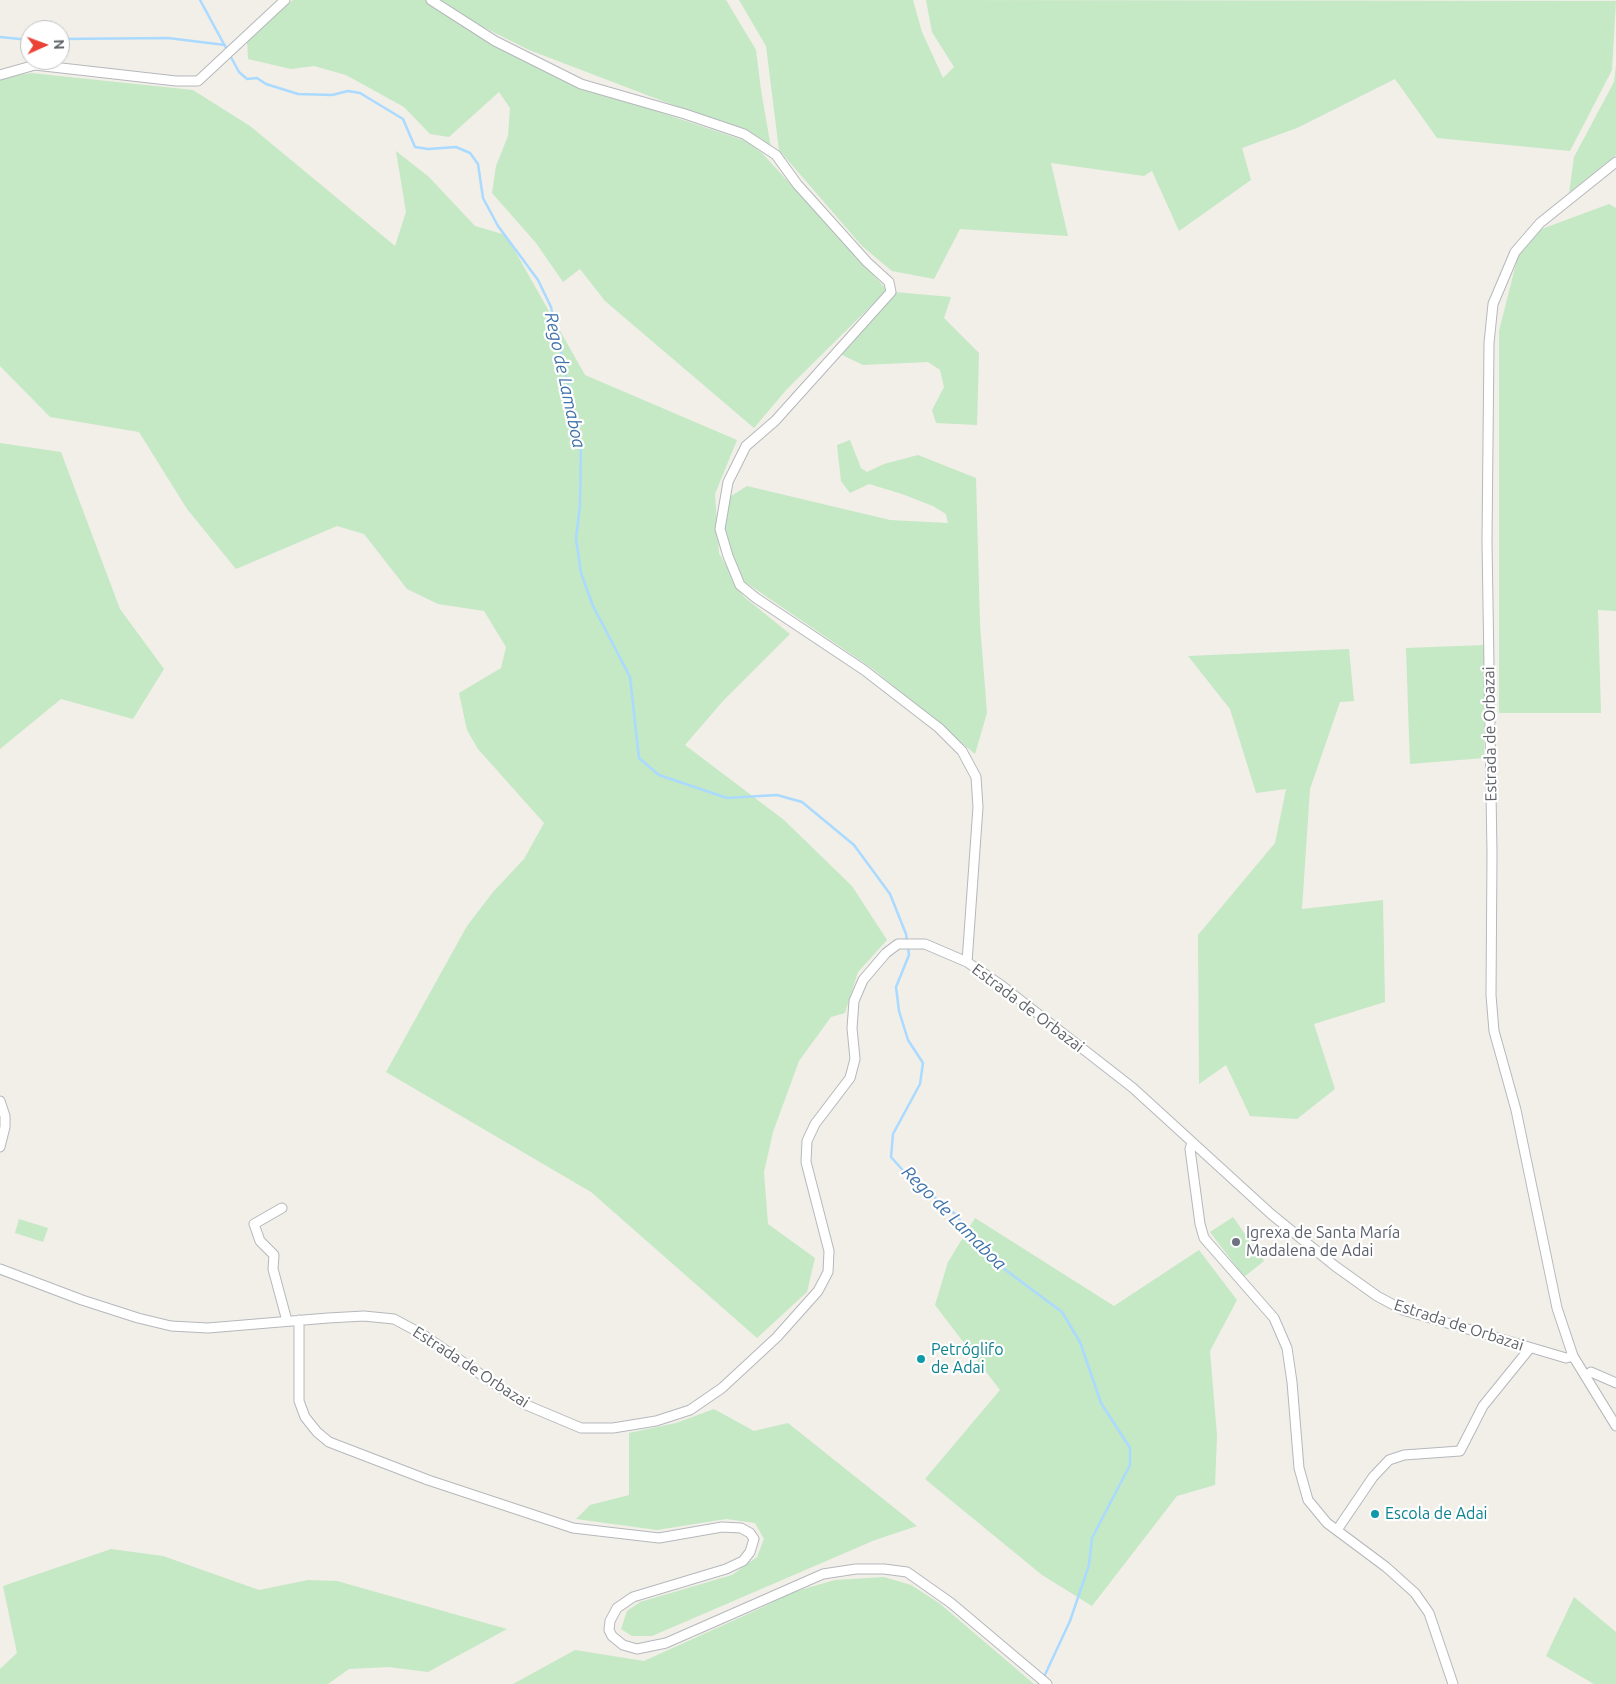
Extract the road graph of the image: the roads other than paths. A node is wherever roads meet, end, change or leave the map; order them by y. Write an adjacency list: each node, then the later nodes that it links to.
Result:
1 (285, 0): 3 (street)
2 (431, 0): 5 (street)
3 (0, 75)
4 (1616, 162): 16 (street, Estrada de Orbazai)
5 (968, 962): 7 (street, Estrada de Orbazai); 13 (street, Estrada de Orbazai)
6 (0, 1101): 8 (street)
7 (1192, 1143): 9 (street, Estrada de Orbazai); 10 (street)
8 (0, 1147)
9 (1202, 1152): 10 (street); 15 (street, Estrada de Orbazai)
10 (1192, 1161): 20 (street)
11 (282, 1208): 14 (street)
12 (0, 1270): 14 (street, Estrada de Orbazai)
13 (299, 1320): 14 (street, Estrada de Orbazai); 21 (street)
14 (288, 1321)
15 (1530, 1348): 16 (street, Estrada de Orbazai); 20 (street)
16 (1572, 1352): 17 (street)
17 (1586, 1375): 18 (street); 19 (street)
18 (1616, 1383)
19 (1616, 1426)
20 (1336, 1530): 22 (street)
21 (1048, 1684)
22 (1453, 1684)

